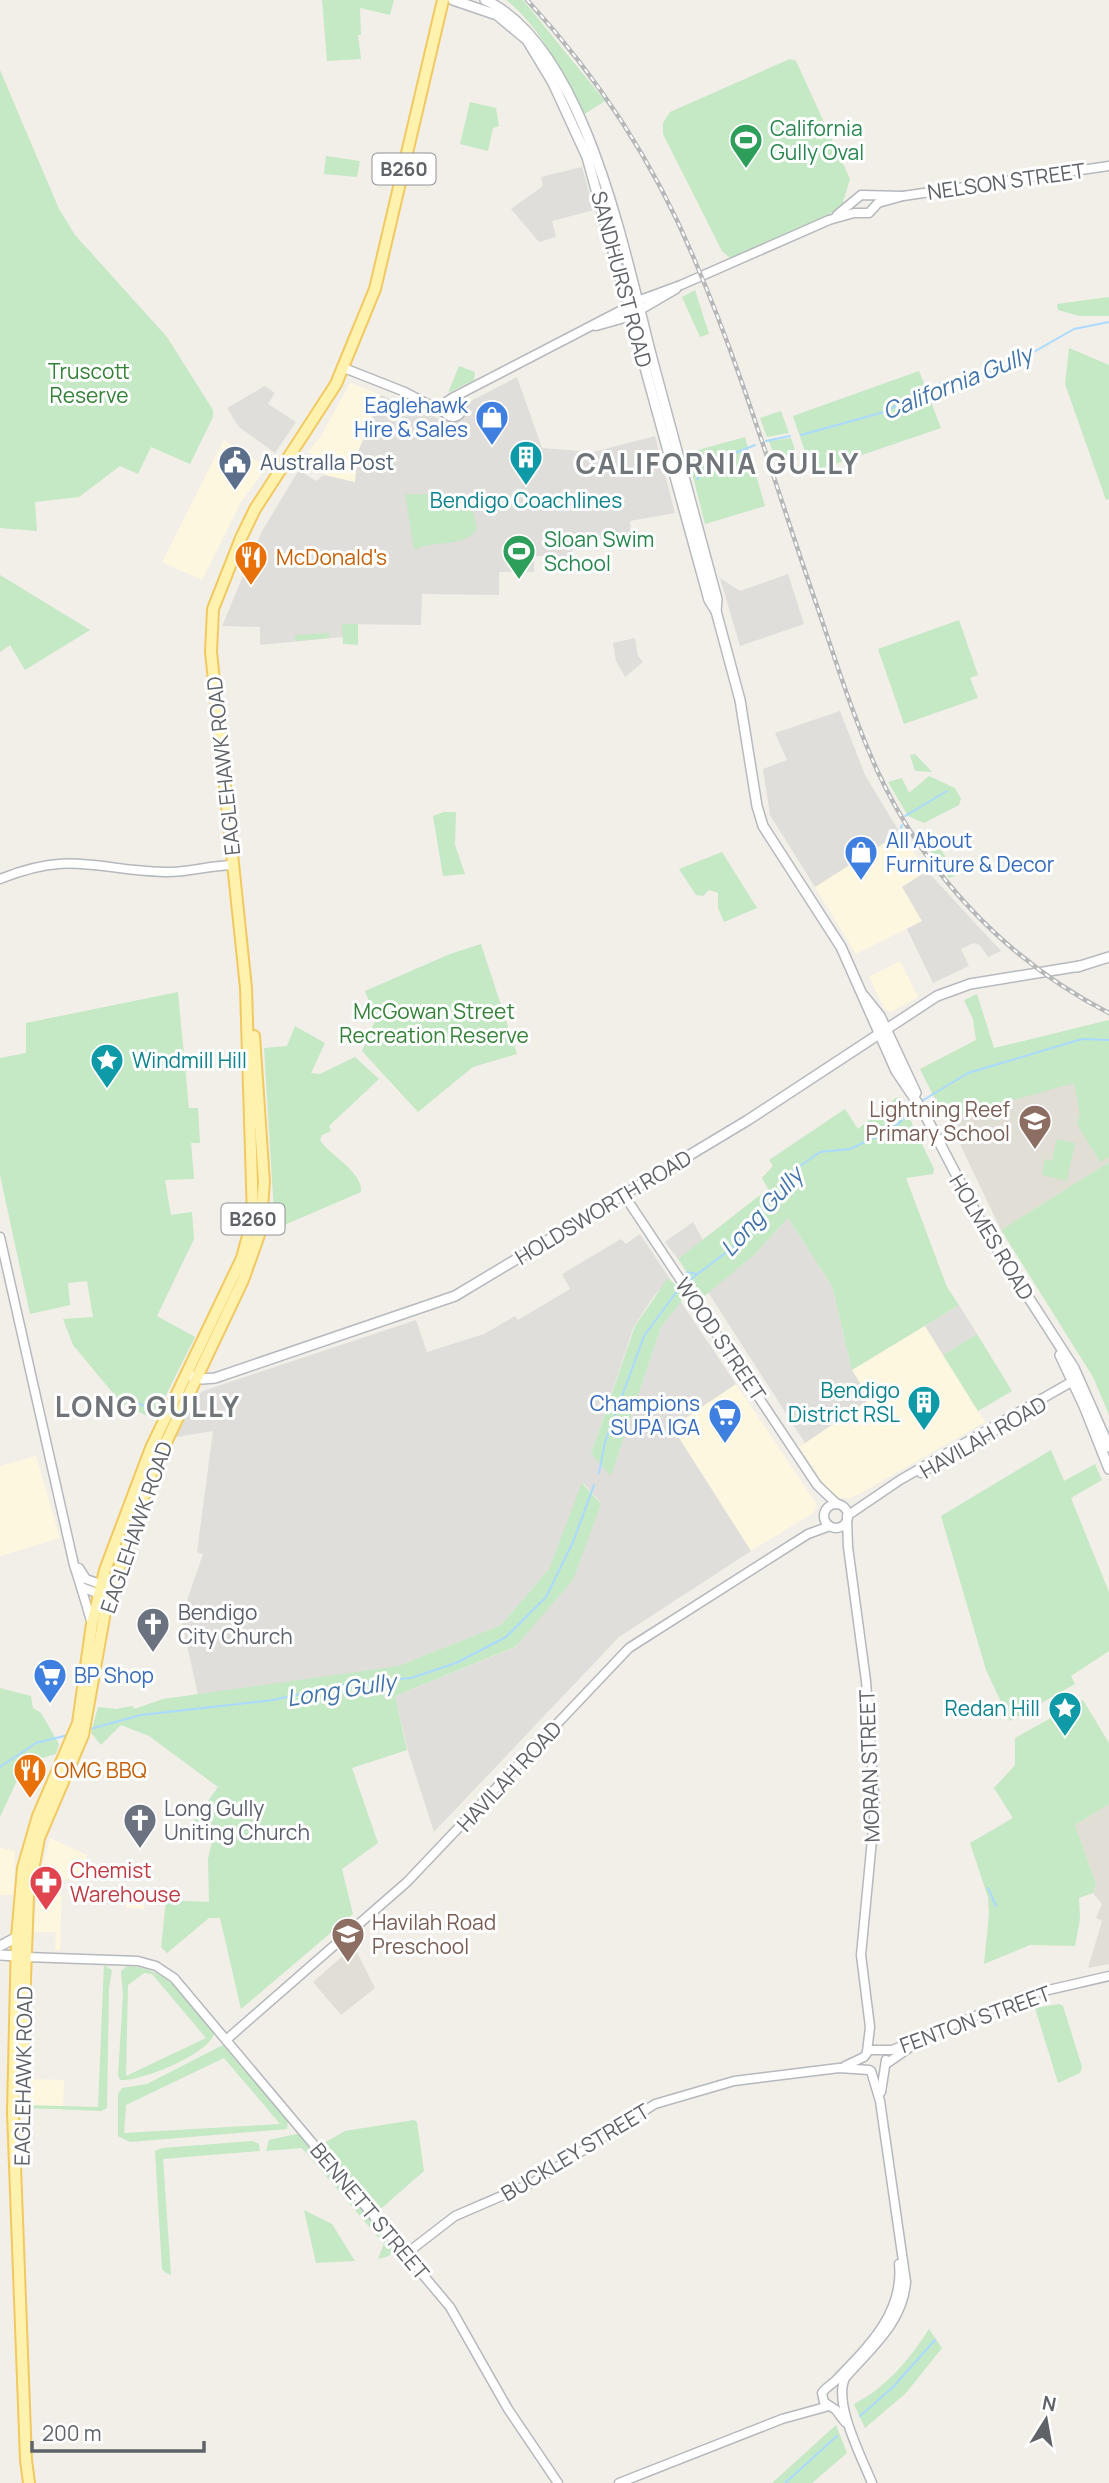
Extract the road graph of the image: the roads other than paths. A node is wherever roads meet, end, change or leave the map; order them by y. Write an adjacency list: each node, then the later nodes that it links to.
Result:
1 (443, 0): 12 (main road, EAGLEHAWK ROAD / B260)
2 (453, 0): 11 (main road, SANDHURST ROAD)
3 (485, 0): 11 (main road, SANDHURST ROAD)
4 (1109, 166): 6 (street, NELSON STREET)
5 (870, 196): 6 (street, NELSON STREET); 7 (street); 8 (street)
6 (903, 196): 8 (street, NELSON STREET)
7 (855, 203): 9 (street); 10 (street)
8 (875, 206): 9 (street)
9 (859, 212): 10 (street)
10 (829, 220): 11 (street)
11 (634, 308): 13 (street); 18 (main road, SANDHURST ROAD)
12 (344, 368): 14 (street); 19 (main road, EAGLEHAWK ROAD / B260)
13 (477, 387): 15 (street); 16 (street)
14 (415, 397): 15 (street); 17 (street)
15 (449, 400): 16 (street); 17 (street)
16 (463, 407): 17 (street)
17 (445, 413)
18 (763, 825): 22 (main road, HOLMES ROAD)
19 (234, 865): 20 (street); 25 (main road, EAGLEHAWK ROAD / B260)
20 (0, 879)
21 (1109, 957): 22 (main road, HOLDSWORTH ROAD)
22 (882, 1032): 23 (main road, HOLDSWORTH ROAD); 26 (main road, HOLMES ROAD)
23 (624, 1195): 25 (main road, HOLDSWORTH ROAD); 29 (street, WOOD STREET)
24 (0, 1237): 37 (street)
25 (191, 1376): 35 (main road, EAGLEHAWK ROAD / B260); 39 (main road, EAGLEHAWK ROAD / B260)
26 (1078, 1382): 27 (main road, HOLMES ROAD); 28 (main road, HOLMES ROAD); 30 (street, HAVILAH ROAD)
27 (1109, 1447)
28 (1109, 1469)
29 (817, 1485): 31 (street, WOOD STREET); 32 (street, WOOD STREET)
30 (868, 1500): 31 (street, HAVILAH ROAD); 33 (street, HAVILAH ROAD)
31 (838, 1504): 32 (street, HAVILAH ROAD); 33 (street, WOOD STREET)
32 (825, 1513): 34 (street, WOOD STREET); 36 (street, HAVILAH ROAD)
33 (847, 1518): 34 (street, HAVILAH ROAD); 38 (street, MORAN STREET)
34 (833, 1527): 36 (street, HAVILAH ROAD); 38 (street, MORAN STREET)
35 (131, 1529): 39 (main road); 41 (main road, EAGLEHAWK ROAD / B260)
36 (808, 1534): 50 (street, HAVILAH ROAD)
37 (69, 1539): 40 (street); 41 (street)
38 (848, 1547): 49 (street, MORAN STREET)
39 (105, 1570): 41 (main road, EAGLEHAWK ROAD / B260)
40 (81, 1587): 41 (street); 42 (street)
41 (105, 1591): 42 (main road, EAGLEHAWK ROAD / B260); 43 (main road, EAGLEHAWK ROAD / B260)
42 (92, 1624): 43 (main road, EAGLEHAWK ROAD / B260)
43 (80, 1732): 44 (main road, EAGLEHAWK ROAD / B260); 47 (main road, EAGLEHAWK ROAD / B260)
44 (17, 1937): 45 (main road); 47 (main road, EAGLEHAWK ROAD / B260)
45 (0, 1946)
46 (0, 1955): 47 (main road)
47 (22, 1956): 50 (street, BENNETT STREET); 65 (main road, EAGLEHAWK ROAD / B260)
48 (1109, 1979): 51 (street, FENTON STREET); 53 (street, FENTON STREET)
49 (870, 2027): 51 (street, MORAN STREET); 52 (street, MORAN STREET)
50 (226, 2040): 57 (street, BENNETT STREET)
51 (880, 2050): 52 (street, FENTON STREET); 53 (street, MORAN STREET)
52 (866, 2055): 54 (street, BUCKLEY STREET); 55 (street)
53 (885, 2065): 55 (street, FENTON STREET); 56 (street)
54 (839, 2068): 55 (street, BUCKLEY STREET); 57 (street, BUCKLEY STREET)
55 (870, 2070): 56 (street)
56 (880, 2101): 58 (street)
57 (407, 2253): 66 (street, BENNETT STREET)
58 (901, 2295): 59 (street); 60 (street)
59 (829, 2387): 60 (street); 61 (street)
60 (841, 2395): 62 (street); 64 (street)
61 (822, 2396): 62 (street); 63 (street)
62 (830, 2406): 63 (street); 64 (street)
63 (782, 2419): 67 (street)
64 (854, 2437): 68 (street)
65 (29, 2483)
66 (558, 2483)
67 (619, 2483)
68 (872, 2483)

